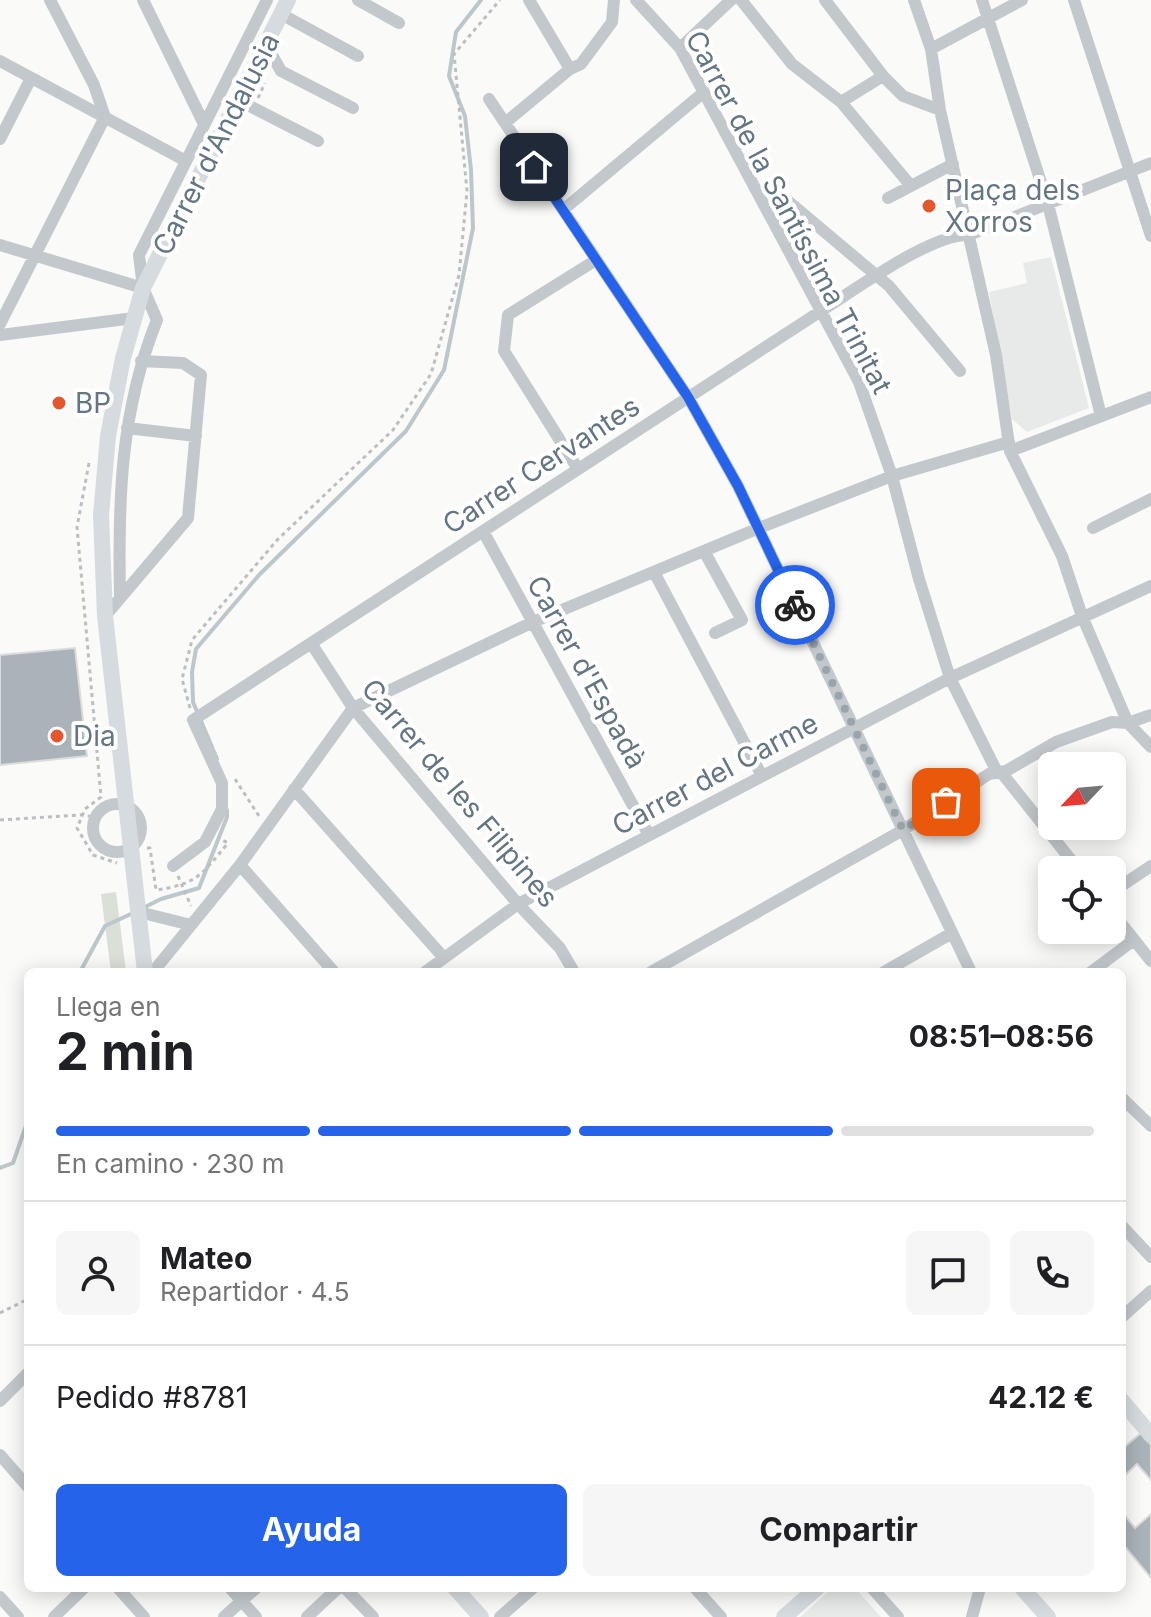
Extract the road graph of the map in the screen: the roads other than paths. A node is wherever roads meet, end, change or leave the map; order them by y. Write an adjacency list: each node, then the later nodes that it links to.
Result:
1 (50, 0): 33 (street)
2 (143, 0): 35 (street)
3 (254, 0): 16 (street)
4 (267, 0): 16 (street, Carrer d'Andalusia)
5 (358, 0): 18 (street)
6 (529, 0): 24 (street)
7 (614, 0): 24 (street)
8 (636, 0): 19 (street, Carrer de la Santíssima Trinitat)
9 (825, 0): 25 (street)
10 (914, 0): 20 (street)
11 (982, 0): 17 (street)
12 (1022, 0): 17 (street)
13 (1074, 0): 41 (street)
14 (740, 1): 19 (street); 29 (street)
15 (284, 7): 21 (street, Carrer d'Andalusia); 22 (street)
16 (258, 16): 35 (street, Carrer d'Andalusia)
17 (987, 16): 20 (street); 44 (street)
18 (399, 23)
19 (680, 48): 27 (street, Carrer de la Santíssima Trinitat)
20 (931, 49): 32 (street)
21 (263, 50): 30 (street, Carrer d'Andalusia); 31 (street)
22 (358, 56)
23 (0, 61): 26 (street)
24 (570, 69): 34 (street)
25 (883, 76): 29 (street); 32 (street)
26 (31, 78): 33 (street); 36 (street)
27 (704, 92): 45 (street); 46 (street, Carrer de la Santíssima Trinitat)
28 (489, 99): 34 (street)
29 (841, 102): 42 (street)
30 (245, 104): 37 (street); 53 (street, Carrer d'Andalusia)
31 (353, 108)
32 (940, 110): 38 (street)
33 (105, 117): 39 (street); 50 (street)
34 (505, 123): 45 (street)
35 (204, 124): 39 (street, Carrer d'Andalusia)
36 (0, 139)
37 (318, 141)
38 (951, 157): 42 (street); 47 (street)
39 (186, 161): 53 (street, Carrer d'Andalusia)
40 (1151, 163): 41 (street)
41 (1130, 172): 44 (street); 48 (street)
42 (911, 186): 43 (street)
43 (888, 198)
44 (1048, 204): 47 (street); 63 (street)
45 (563, 210): 51 (street)
46 (767, 210): 52 (street); 54 (street, Carrer de la Santíssima Trinitat)
47 (969, 235): 52 (street, Carrer Cervantes); 66 (street)
48 (1151, 236)
49 (0, 245): 50 (street)
50 (34, 255): 53 (street); 56 (street)
51 (596, 260): 60 (street); 67 (street)
52 (878, 276): 54 (street, Carrer Cervantes); 59 (street)
53 (143, 288): 55 (street, Carrer d'Andalusia); 58 (street, Carrer d'Andalusia)
54 (821, 311): 60 (street, Carrer Cervantes); 68 (street, Carrer de la Santíssima Trinitat)
55 (134, 318): 57 (street); 77 (street, Carrer d'Andalusia)
56 (0, 324)
57 (0, 335)
58 (141, 361): 64 (street, Carrer d'Andalusia); 65 (street)
59 (960, 371)
60 (688, 397): 67 (street, Carrer Cervantes); 70 (street)
61 (1148, 398): 62 (street); 63 (street)
62 (1151, 413)
63 (1101, 416): 66 (street)
64 (127, 428): 65 (street); 76 (street, Carrer d'Andalusia)
65 (196, 436): 76 (street)
66 (1009, 446): 68 (street); 78 (street)
67 (578, 469): 72 (street, Carrer Cervantes)
68 (892, 476): 70 (street); 82 (street, Carrer de la Santíssima Trinitat)
69 (1151, 499): 71 (street)
70 (759, 528): 73 (street); 86 (street)
71 (1093, 528)
72 (483, 531): 79 (street, Carrer d'Espadà); 81 (street, Carrer Cervantes)
73 (704, 551): 74 (street); 80 (street)
74 (654, 572): 79 (street); 89 (street)
75 (1151, 586): 78 (street, Carrer del Carme)
76 (120, 598): 77 (street)
77 (105, 616): 91 (street, Carrer d'Andalusia)
78 (1082, 616): 82 (street, Carrer del Carme); 85 (street)
79 (533, 622): 83 (street); 93 (street, Carrer d'Espadà)
80 (715, 633)
81 (311, 643): 83 (street, Carrer de les Filipines); 97 (street, Carrer Cervantes)
82 (950, 678): 86 (street, Carrer del Carme); 88 (street, Carrer de la Santíssima Trinitat)
83 (353, 708): 90 (street); 100 (street, Carrer de les Filipines)
84 (1151, 715): 85 (street)
85 (1128, 723): 87 (street); 88 (street)
86 (854, 728): 89 (street, Carrer del Carme); 92 (street)
87 (1151, 747)
88 (999, 772): 92 (street); 95 (street, Carrer de la Santíssima Trinitat)
89 (762, 776): 93 (street, Carrer del Carme)
90 (294, 789): 96 (street); 106 (street)
91 (127, 806): 94 (street, Carrer d'Andalusia); 94 (street)
92 (903, 830): 104 (street); 113 (street)
93 (649, 835): 100 (street, Carrer del Carme)
94 (132, 851): 101 (street, Carrer d'Andalusia)
95 (1068, 856)
96 (240, 865): 102 (street); 110 (street)
97 (173, 866)
98 (1151, 866): 99 (street)
99 (1126, 883)
100 (518, 904): 106 (street, Carrer del Carme); 112 (street, Carrer de les Filipines)
101 (139, 912): 102 (street); 108 (street, Carrer d'Andalusia)
102 (191, 925): 109 (street)
103 (1126, 930): 105 (street)
104 (952, 933): 114 (street); 115 (street)
105 (1134, 940): 107 (street); 116 (street)
106 (444, 958): 111 (street, Carrer del Carme)
107 (1151, 961)
108 (145, 968)
109 (156, 968)
110 (330, 968)
111 (430, 968)
112 (572, 968)
113 (658, 968)
114 (891, 968)
115 (969, 968)
116 (1096, 968)
117 (1126, 1102): 118 (street)
118 (1151, 1126)
119 (1126, 1230): 120 (street)
120 (1151, 1257)
121 (1151, 1291): 122 (street)
122 (1126, 1313)
123 (24, 1377): 124 (street)
124 (0, 1401)
125 (1126, 1406): 126 (street)
126 (1151, 1435)
127 (0, 1455): 128 (street)
128 (24, 1482)
129 (80, 1592): 145 (street)
130 (122, 1592): 146 (street)
131 (234, 1592): 143 (street)
132 (252, 1592): 143 (street)
133 (334, 1592): 149 (street)
134 (349, 1592): 150 (street)
135 (459, 1592): 151 (street)
136 (528, 1592): 152 (street)
137 (699, 1592): 153 (street)
138 (812, 1592): 154 (street)
139 (876, 1592): 155 (street)
140 (979, 1592): 156 (street)
141 (1026, 1592): 157 (street)
142 (0, 1597): 144 (street)
143 (242, 1601): 147 (street); 148 (street)
144 (18, 1617)
145 (54, 1617)
146 (144, 1617)
147 (224, 1617)
148 (256, 1617)
149 (307, 1617)
150 (373, 1617)
151 (481, 1617)
152 (500, 1617)
153 (721, 1617)
154 (784, 1617)
155 (898, 1617)
156 (972, 1617)
157 (1048, 1617)

